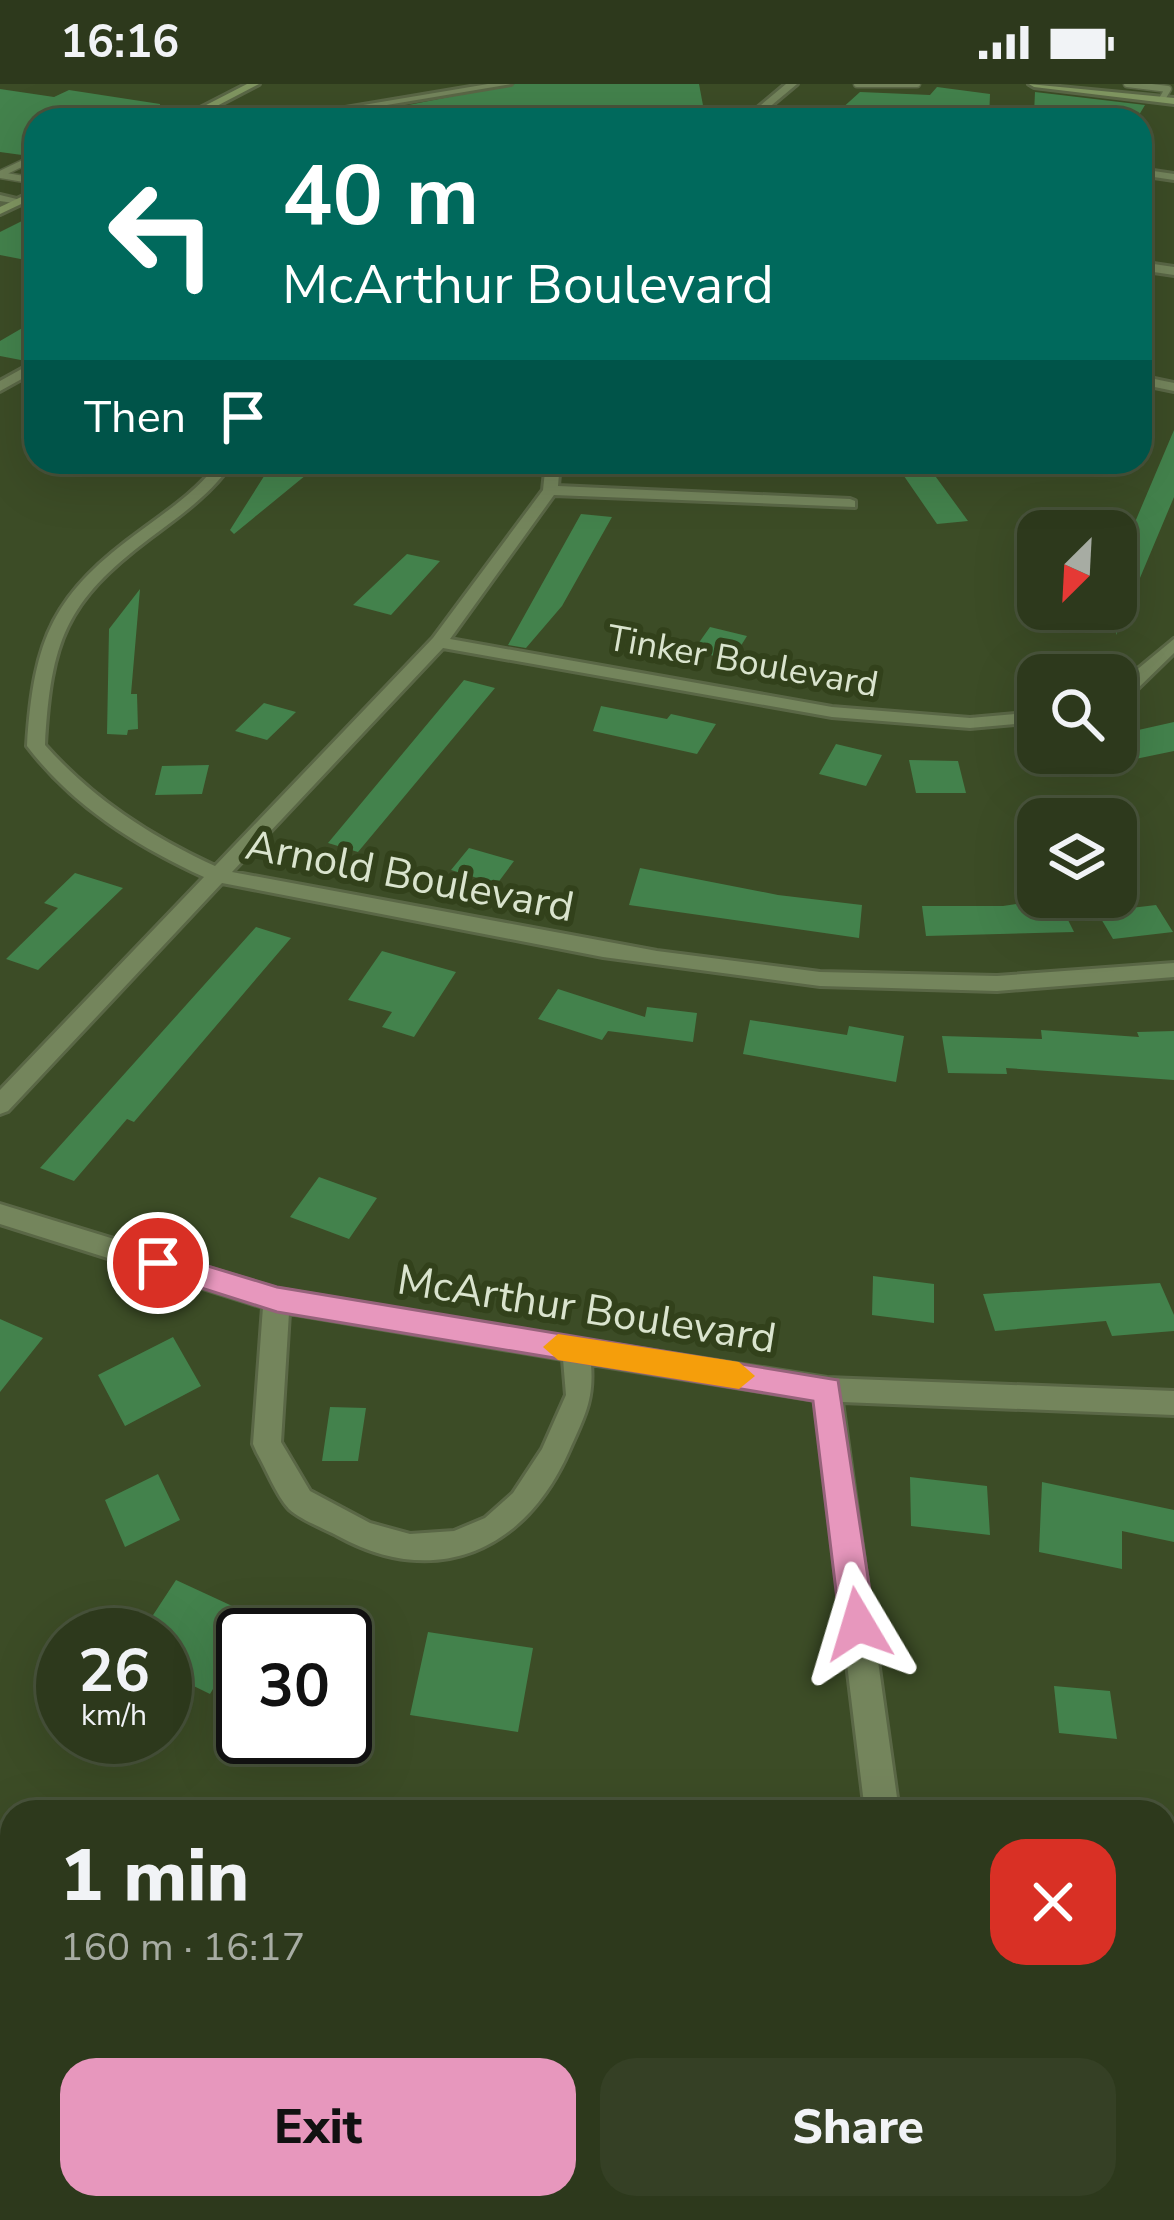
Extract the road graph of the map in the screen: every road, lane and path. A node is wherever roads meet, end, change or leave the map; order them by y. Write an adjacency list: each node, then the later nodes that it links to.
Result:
1 (254, 84): 11 (main road)
2 (494, 84): 3 (street); 12 (street)
3 (506, 84)
4 (792, 84): 13 (street)
5 (857, 84): 6 (lane)
6 (916, 84)
7 (1034, 84): 8 (main road)
8 (1086, 87): 9 (main road)
9 (1127, 87): 10 (main road)
10 (1168, 100)
11 (206, 108)
12 (351, 108)
13 (763, 108)
14 (0, 198): 16 (street)
15 (24, 199): 16 (main road)
16 (20, 201): 17 (main road)
17 (0, 212)
18 (215, 474): 26 (street, Arnold Boulevard)
19 (552, 474): 20 (street)
20 (550, 490): 21 (street); 22 (street)
21 (850, 504)
22 (439, 642): 25 (street, Tinker Boulevard); 26 (street)
23 (1174, 644): 24 (street)
24 (1137, 679)
25 (1017, 719)
26 (216, 875): 27 (street, Arnold Boulevard); 28 (street)
27 (1174, 970)
28 (0, 1105)
29 (0, 1214): 30 (street, McArthur Boulevard)
30 (277, 1300): 31 (street, McArthur Boulevard); 31 (street)
31 (577, 1350): 32 (street, McArthur Boulevard)
32 (827, 1390): 33 (street, McArthur Boulevard); 34 (street)
33 (1174, 1403)
34 (880, 1800)

